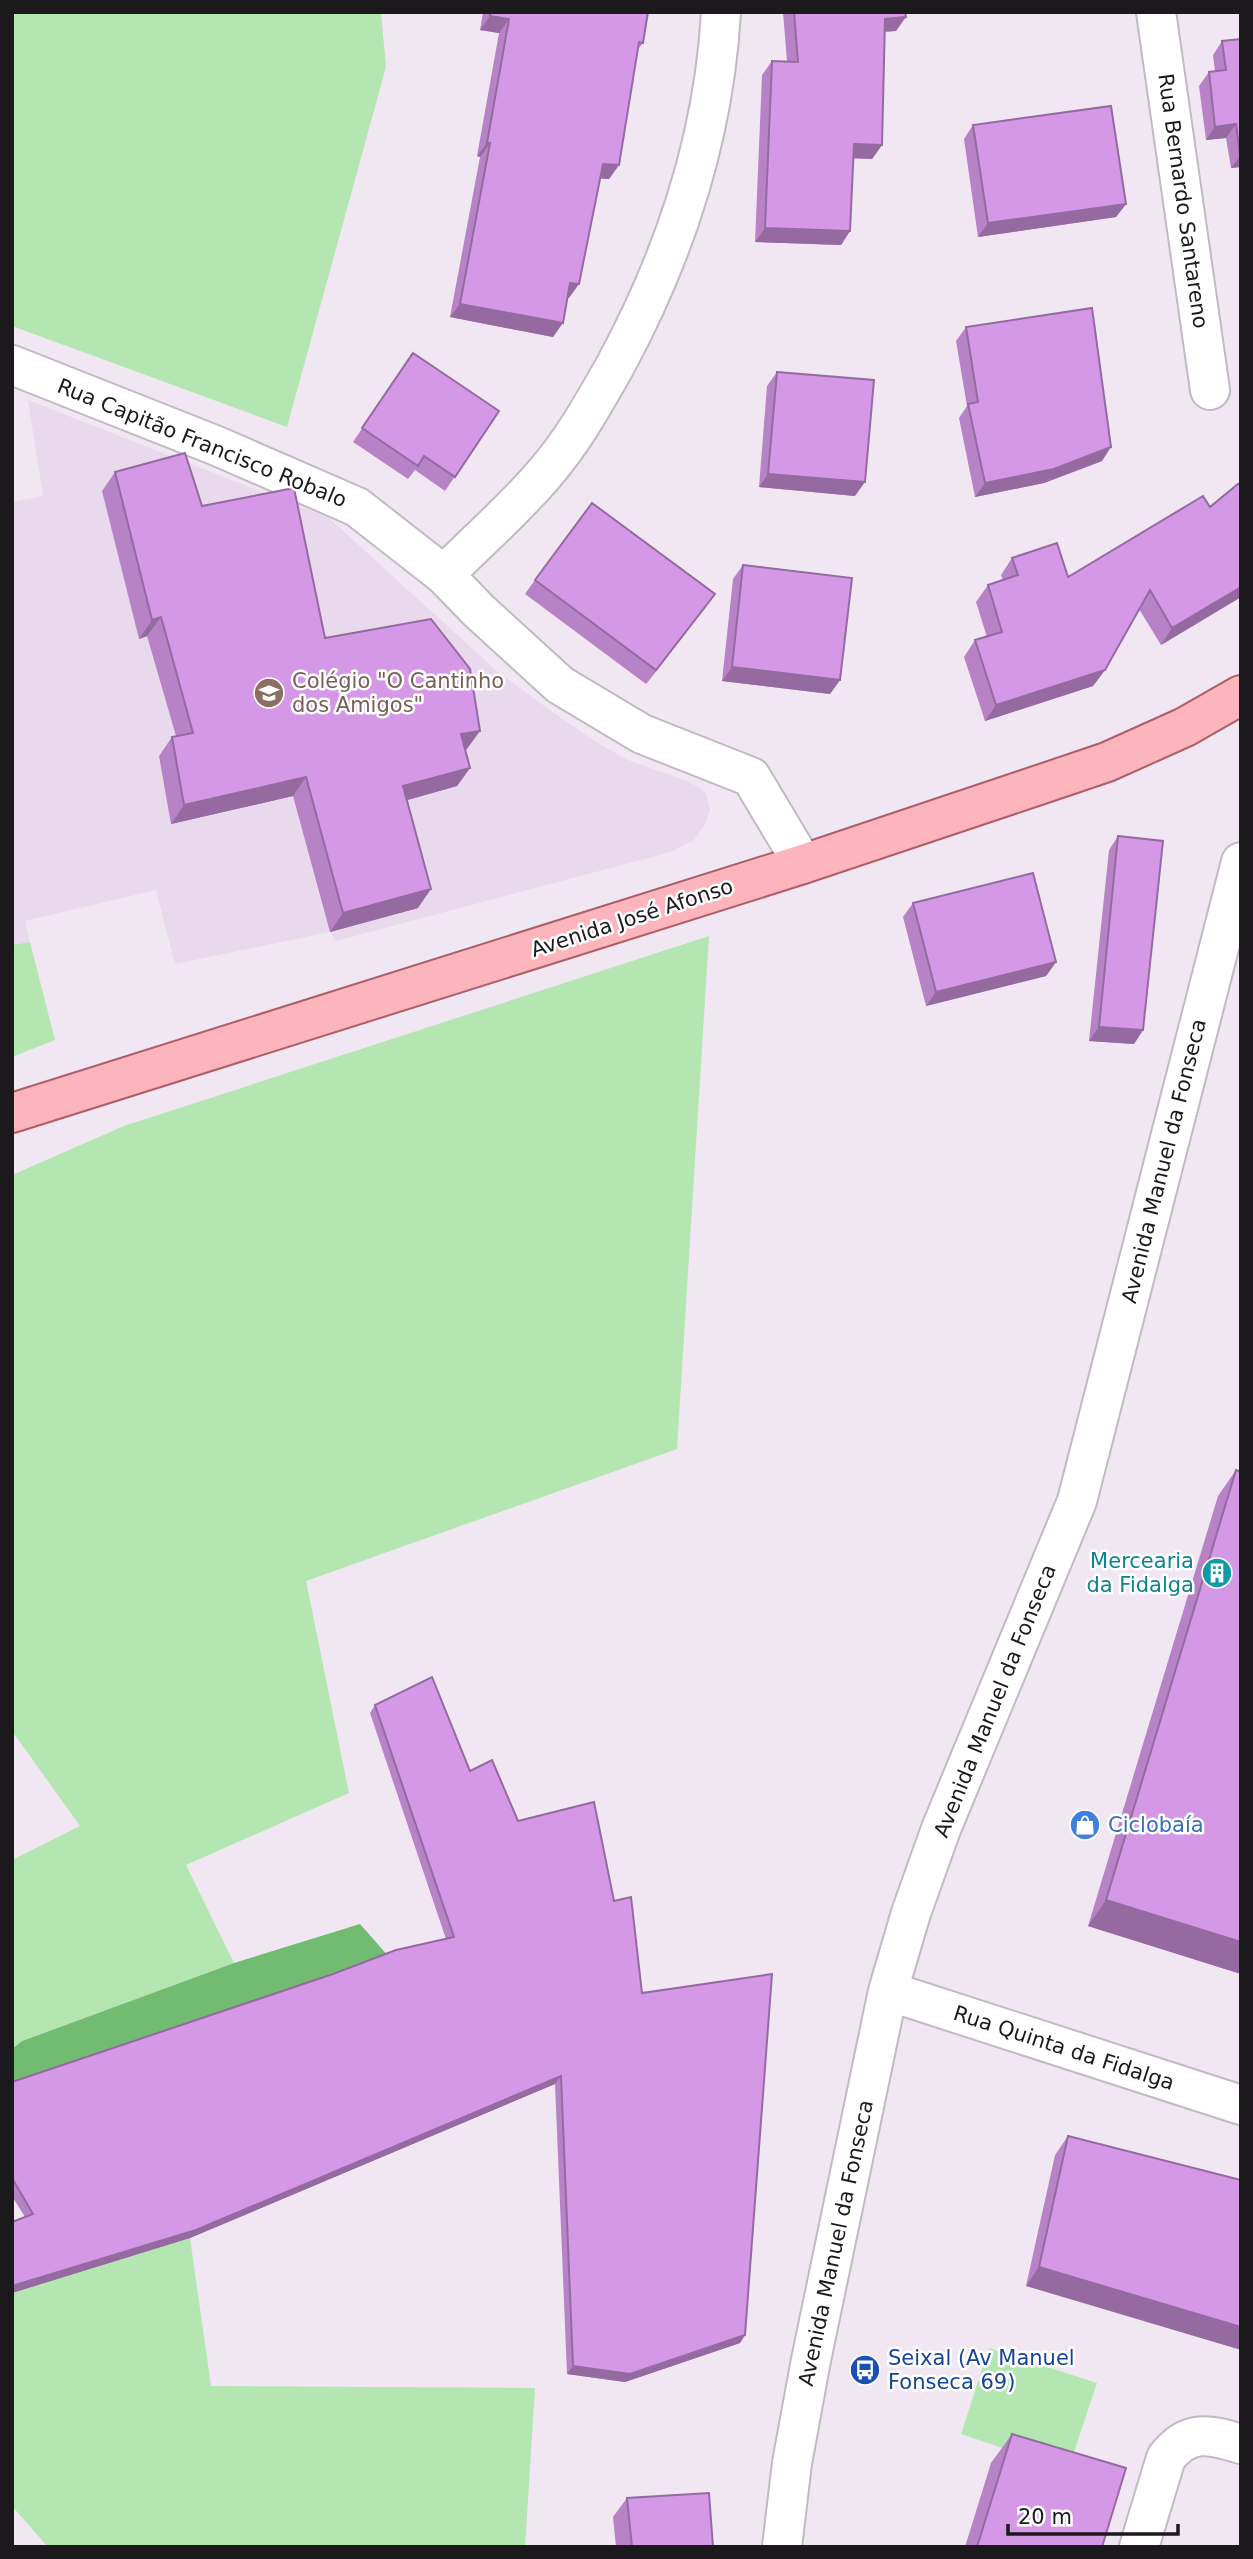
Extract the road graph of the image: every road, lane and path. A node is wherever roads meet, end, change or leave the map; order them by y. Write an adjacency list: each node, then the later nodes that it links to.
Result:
1 (721, 12): 5 (street)
2 (1156, 12): 4 (street, Rua Bernardo Santareno)
3 (12, 365): 5 (street, Rua Capitão Francisco Robalo)
4 (1209, 390)
5 (444, 575): 8 (street, Rua Capitão Francisco Robalo)
6 (1241, 695): 8 (main road, Avenida José Afonso)
7 (1241, 862): 10 (street, Avenida Manuel da Fonseca)
8 (803, 864): 9 (main road, Avenida José Afonso)
9 (12, 1113)
10 (888, 1991): 11 (street, Rua Quinta da Fidalga); 13 (street, Avenida Manuel da Fonseca)
11 (1241, 2105)
12 (1241, 2444): 14 (street)
13 (782, 2547)
14 (1139, 2547)

